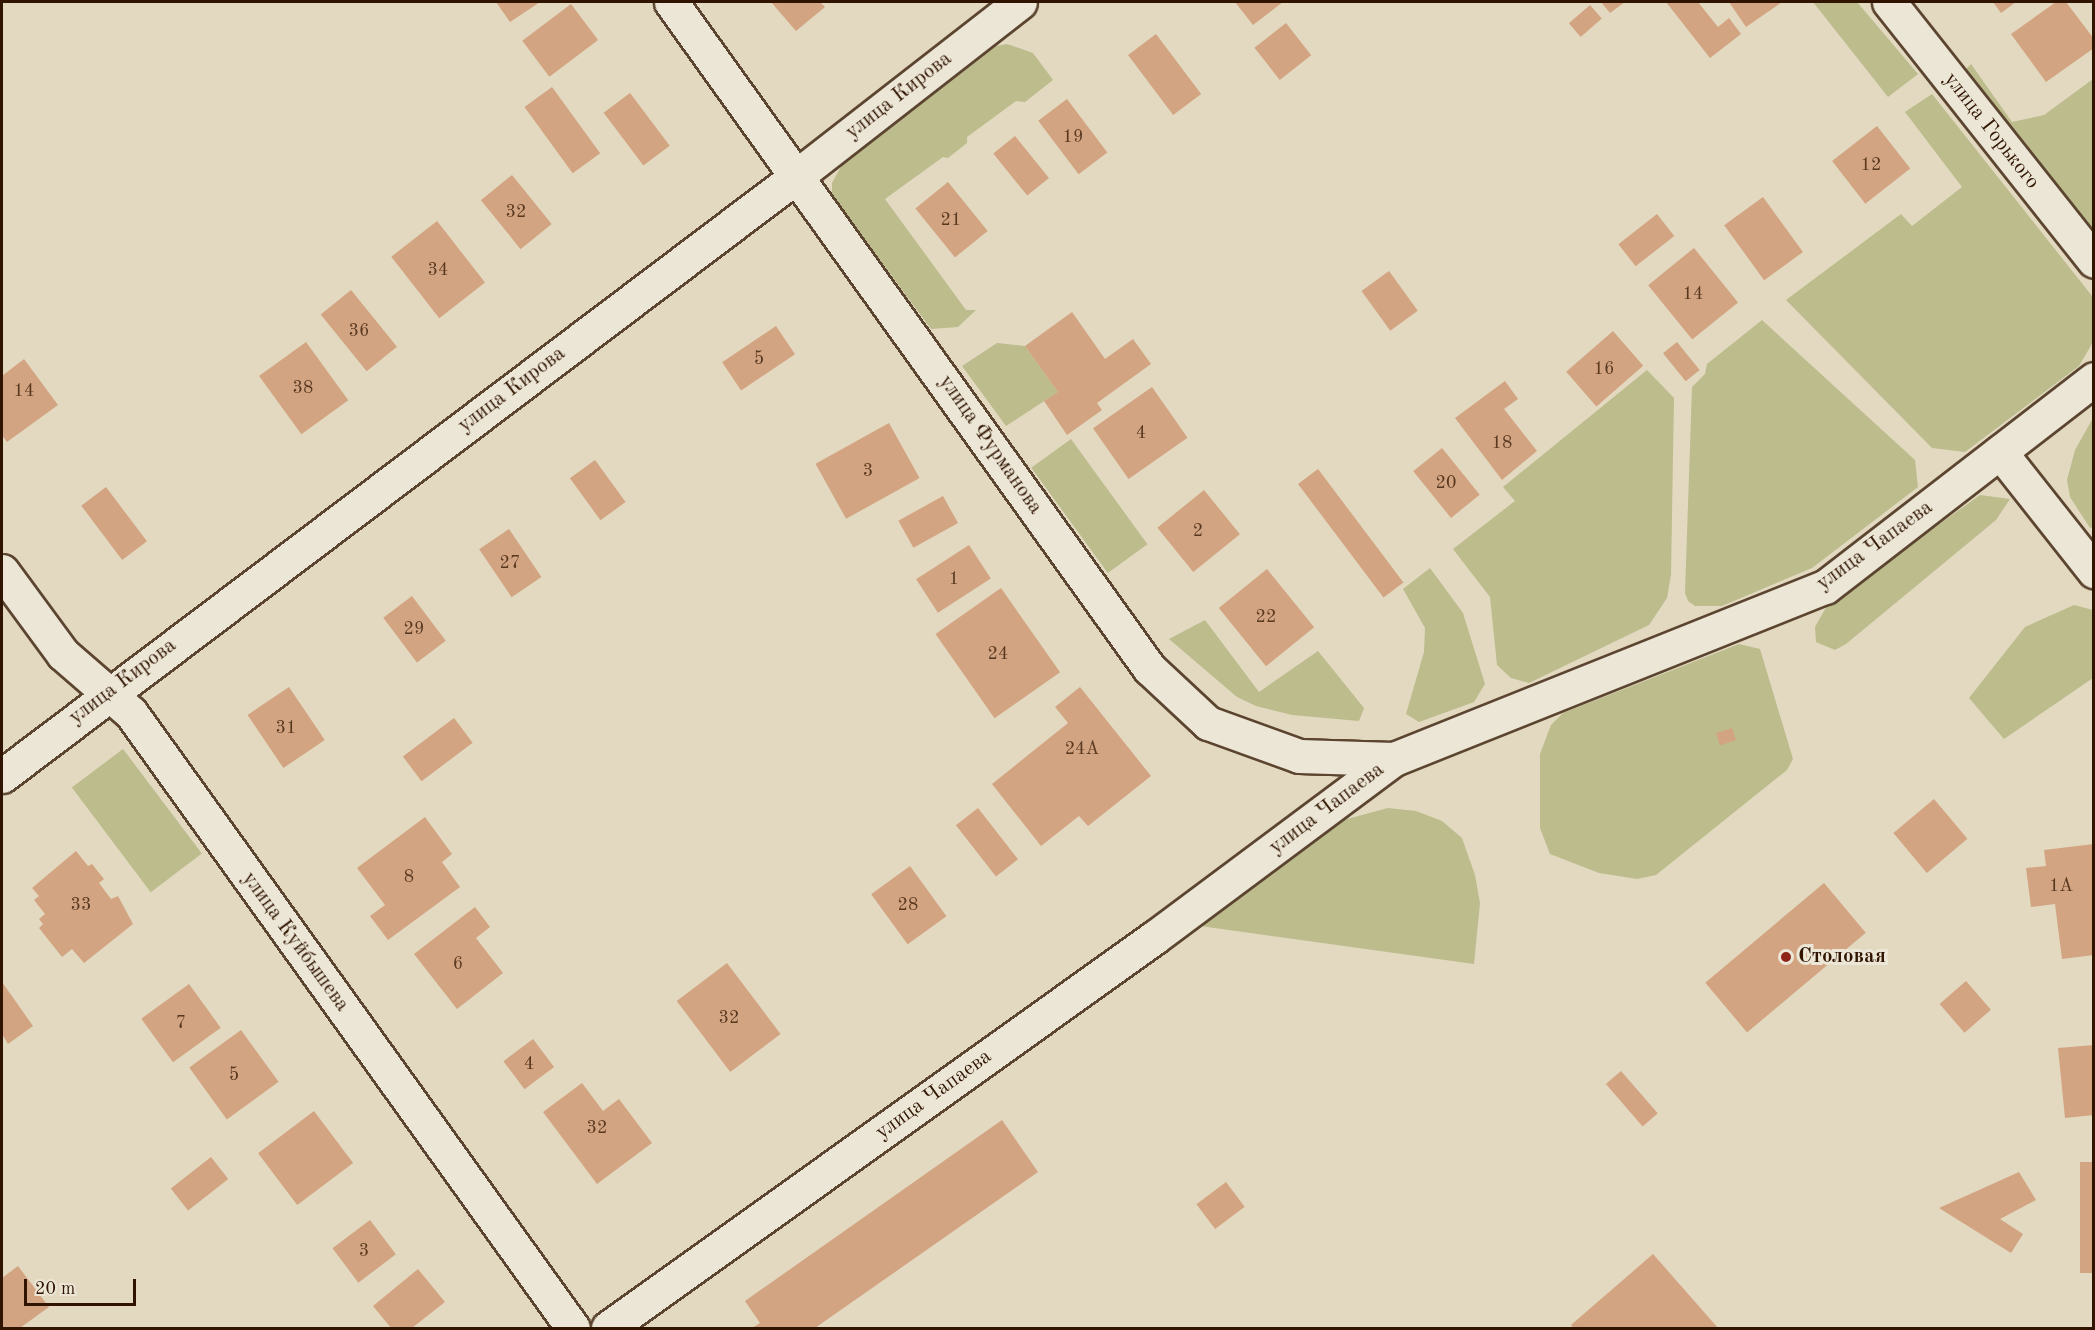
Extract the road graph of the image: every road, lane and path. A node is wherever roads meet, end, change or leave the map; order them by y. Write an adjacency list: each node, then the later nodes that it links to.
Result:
1 (671, 2): 4 (street, улица Фурманова)
2 (1020, 2): 4 (street, улица Кирова)
3 (1889, 2): 5 (street, улица Горького)
4 (798, 175): 10 (street, улица Кирова); 11 (street, улица Фурманова)
5 (2094, 261)
6 (2094, 379): 7 (street, улица Чапаева)
7 (2000, 452): 9 (street); 11 (street, улица Чапаева)
8 (2, 571): 10 (street, улица Куйбышева)
9 (2094, 572)
10 (106, 694): 12 (street, улица Кирова); 13 (street, улица Куйбышева)
11 (1394, 759): 14 (street, улица Чапаева)
12 (2, 776)
13 (573, 1329)
14 (608, 1329)

